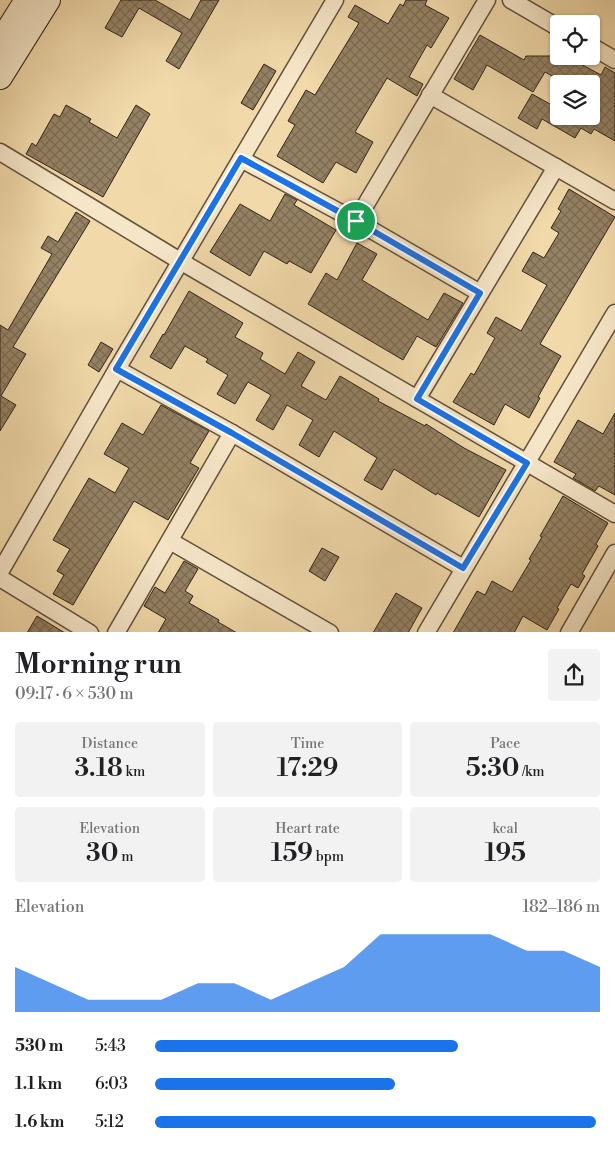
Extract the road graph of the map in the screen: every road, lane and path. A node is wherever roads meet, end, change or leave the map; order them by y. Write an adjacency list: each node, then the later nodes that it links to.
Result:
1 (27, 0): 7 (main road)
2 (48, 0): 10 (main road)
3 (335, 0): 13 (street)
4 (487, 0): 11 (street)
5 (511, 0): 6 (street)
6 (550, 23)
7 (0, 43)
8 (600, 51): 9 (street)
9 (615, 60)
10 (0, 77)
11 (430, 95): 14 (street); 16 (street)
12 (0, 152): 17 (street)
13 (241, 158): 16 (street); 17 (street)
14 (556, 168): 15 (street); 18 (street)
15 (615, 201)
16 (356, 221): 18 (street)
17 (180, 261): 20 (street); 21 (street)
18 (480, 293): 21 (street)
19 (615, 313): 23 (street)
20 (116, 369): 22 (street); 28 (street)
21 (417, 399): 23 (street)
22 (232, 433): 25 (street); 27 (street)
23 (527, 463): 24 (street); 27 (street)
24 (615, 514)
25 (170, 541): 31 (street); 32 (street)
26 (615, 553): 34 (street)
27 (463, 568): 33 (street)
28 (0, 572)
29 (0, 578): 30 (street)
30 (90, 632)
31 (116, 632)
32 (330, 632)
33 (426, 632)
34 (569, 632)

